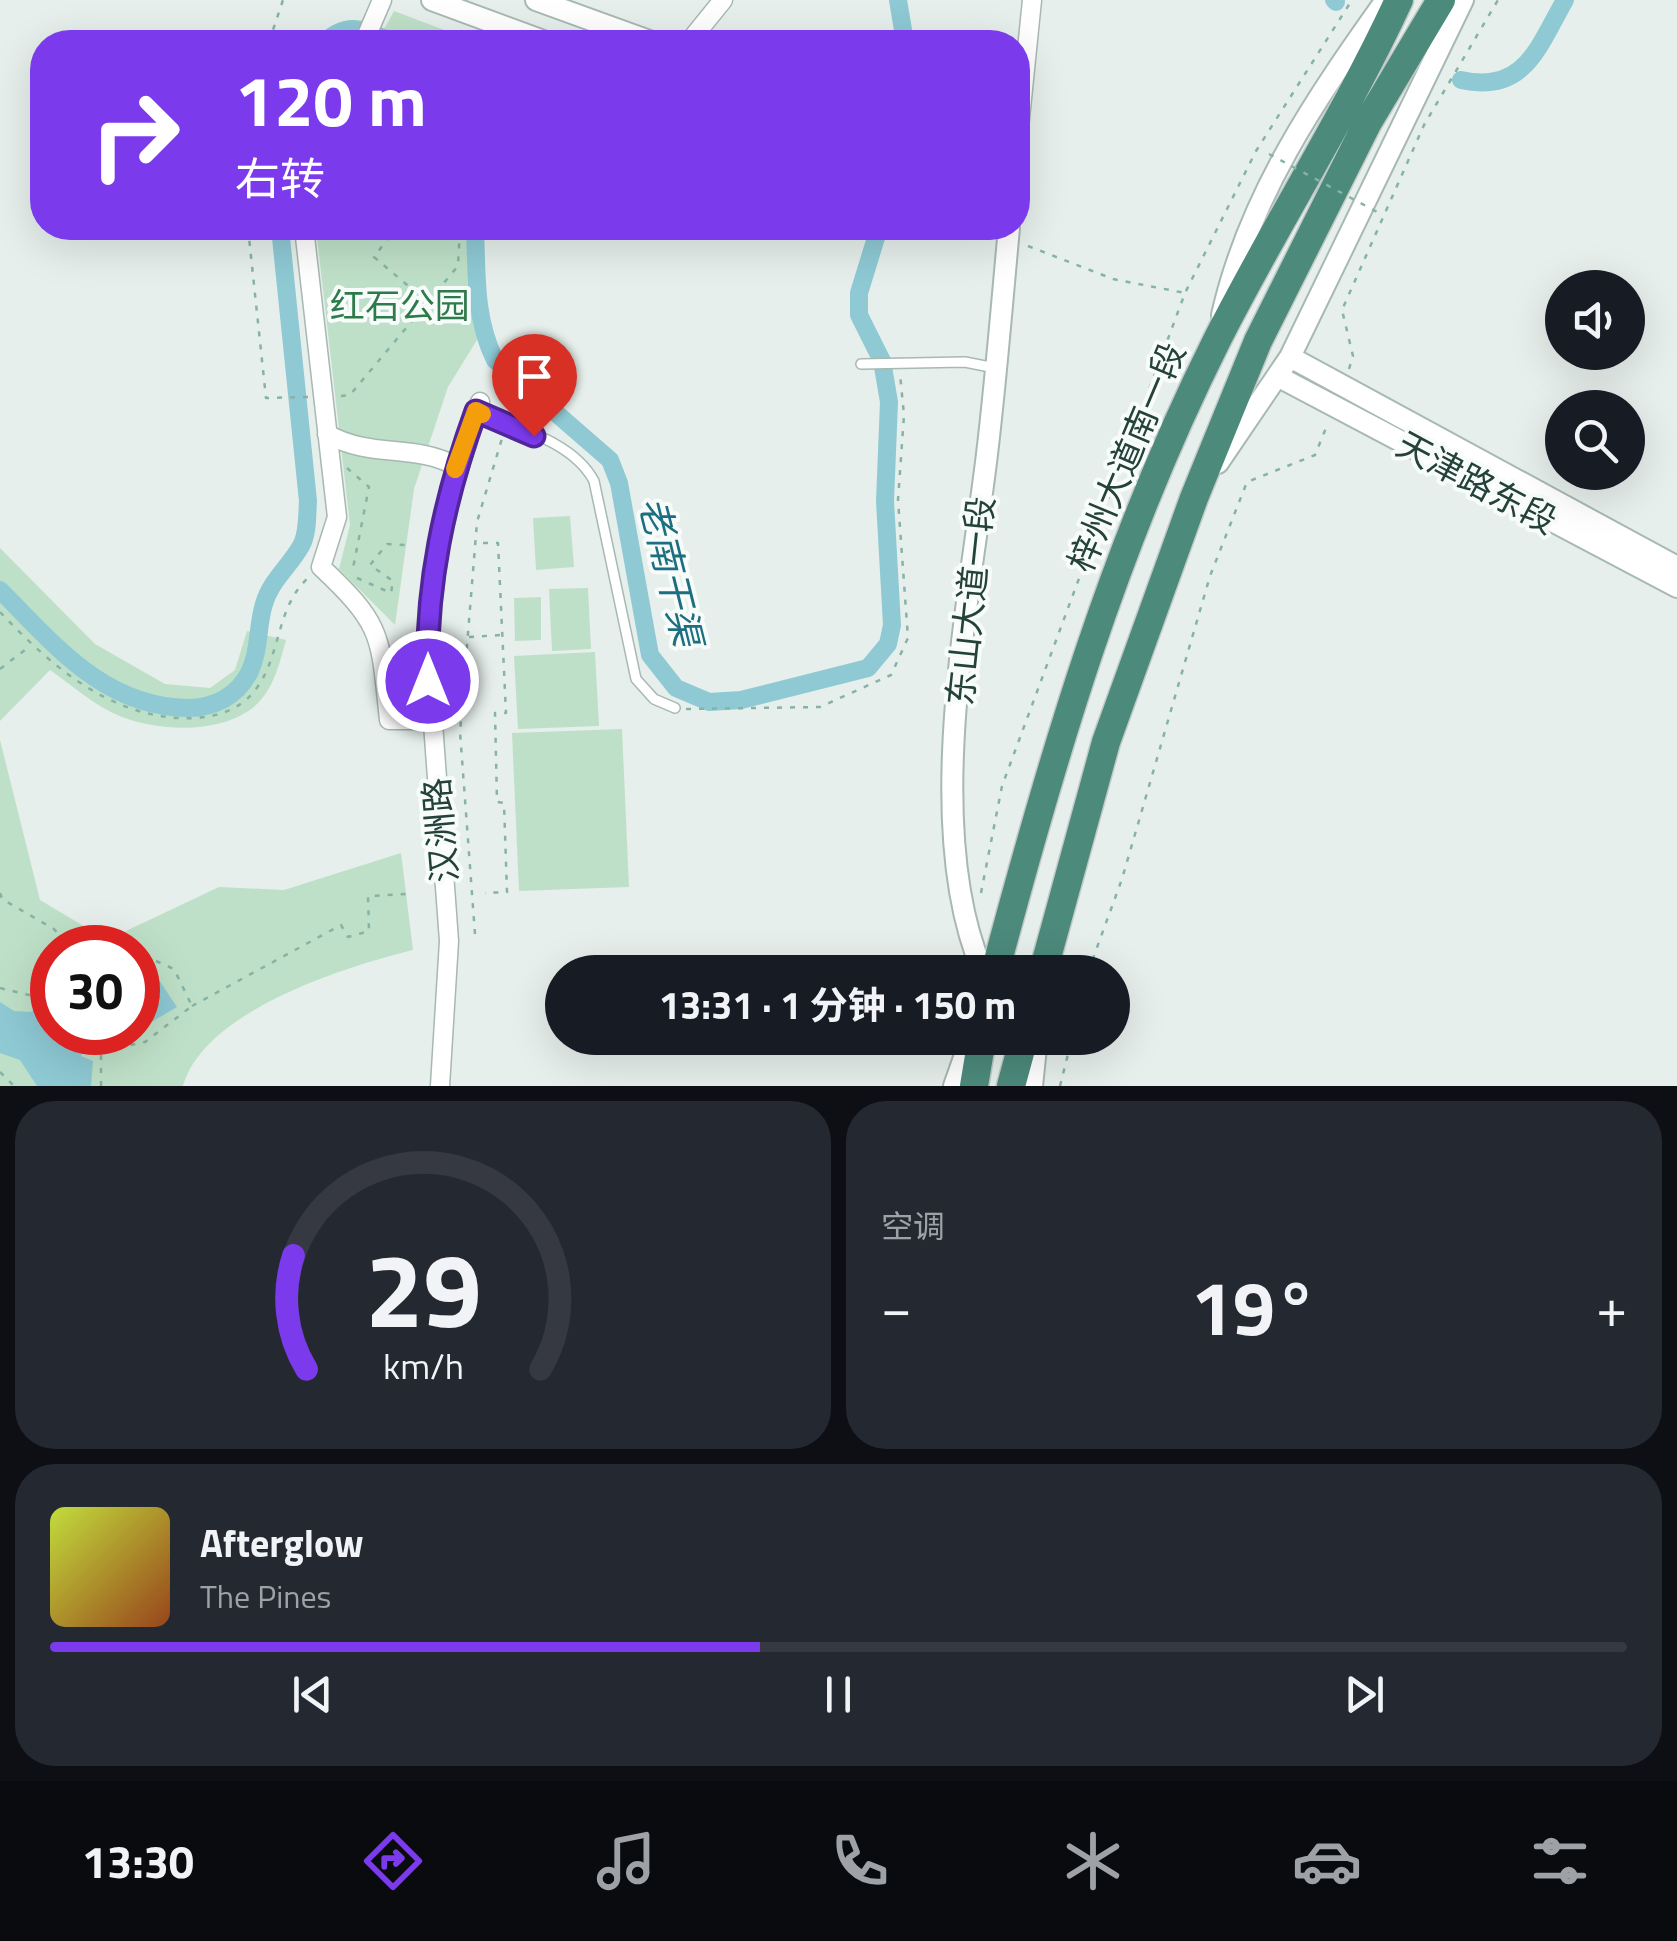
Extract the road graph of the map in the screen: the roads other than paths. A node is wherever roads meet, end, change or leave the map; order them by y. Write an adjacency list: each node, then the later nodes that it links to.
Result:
1 (382, 0): 10 (street)
2 (432, 0): 11 (street)
3 (536, 0): 12 (street)
4 (723, 0): 13 (street)
5 (1032, 0): 14 (street)
6 (1386, 0): 17 (street)
7 (1399, 0): 17 (highway, 梓州大道南一段)
8 (1440, 0): 25 (highway)
9 (1463, 0): 18 (street)
10 (370, 30)
11 (513, 30)
12 (619, 30)
13 (698, 30)
14 (1029, 30)
15 (305, 240): 23 (street)
16 (1007, 240): 20 (street, 东山大道一段)
17 (1217, 340): 31 (highway, 梓州大道南一段)
18 (1290, 356): 21 (street); 26 (street, 天津路东段)
19 (861, 364): 20 (lane)
20 (995, 368): 30 (street, 东山大道一段)
21 (1277, 376): 25 (street); 27 (street, 天津路东段)
22 (478, 406): 24 (street, 汉洲路); 28 (lane)
23 (328, 434): 24 (street); 29 (street)
24 (456, 466): 29 (street, 汉洲路)
25 (1194, 498): 32 (highway)
26 (1677, 567)
27 (1677, 587)
28 (675, 708)
29 (430, 720): 37 (street, 汉洲路)
30 (974, 955)
31 (999, 955)
32 (1048, 955)
33 (965, 1055): 38 (street)
34 (979, 1055): 39 (highway)
35 (1019, 1055): 40 (highway)
36 (1036, 1055): 41 (street)
37 (440, 1086)
38 (954, 1086)
39 (974, 1086)
40 (1011, 1086)
41 (1032, 1086)

